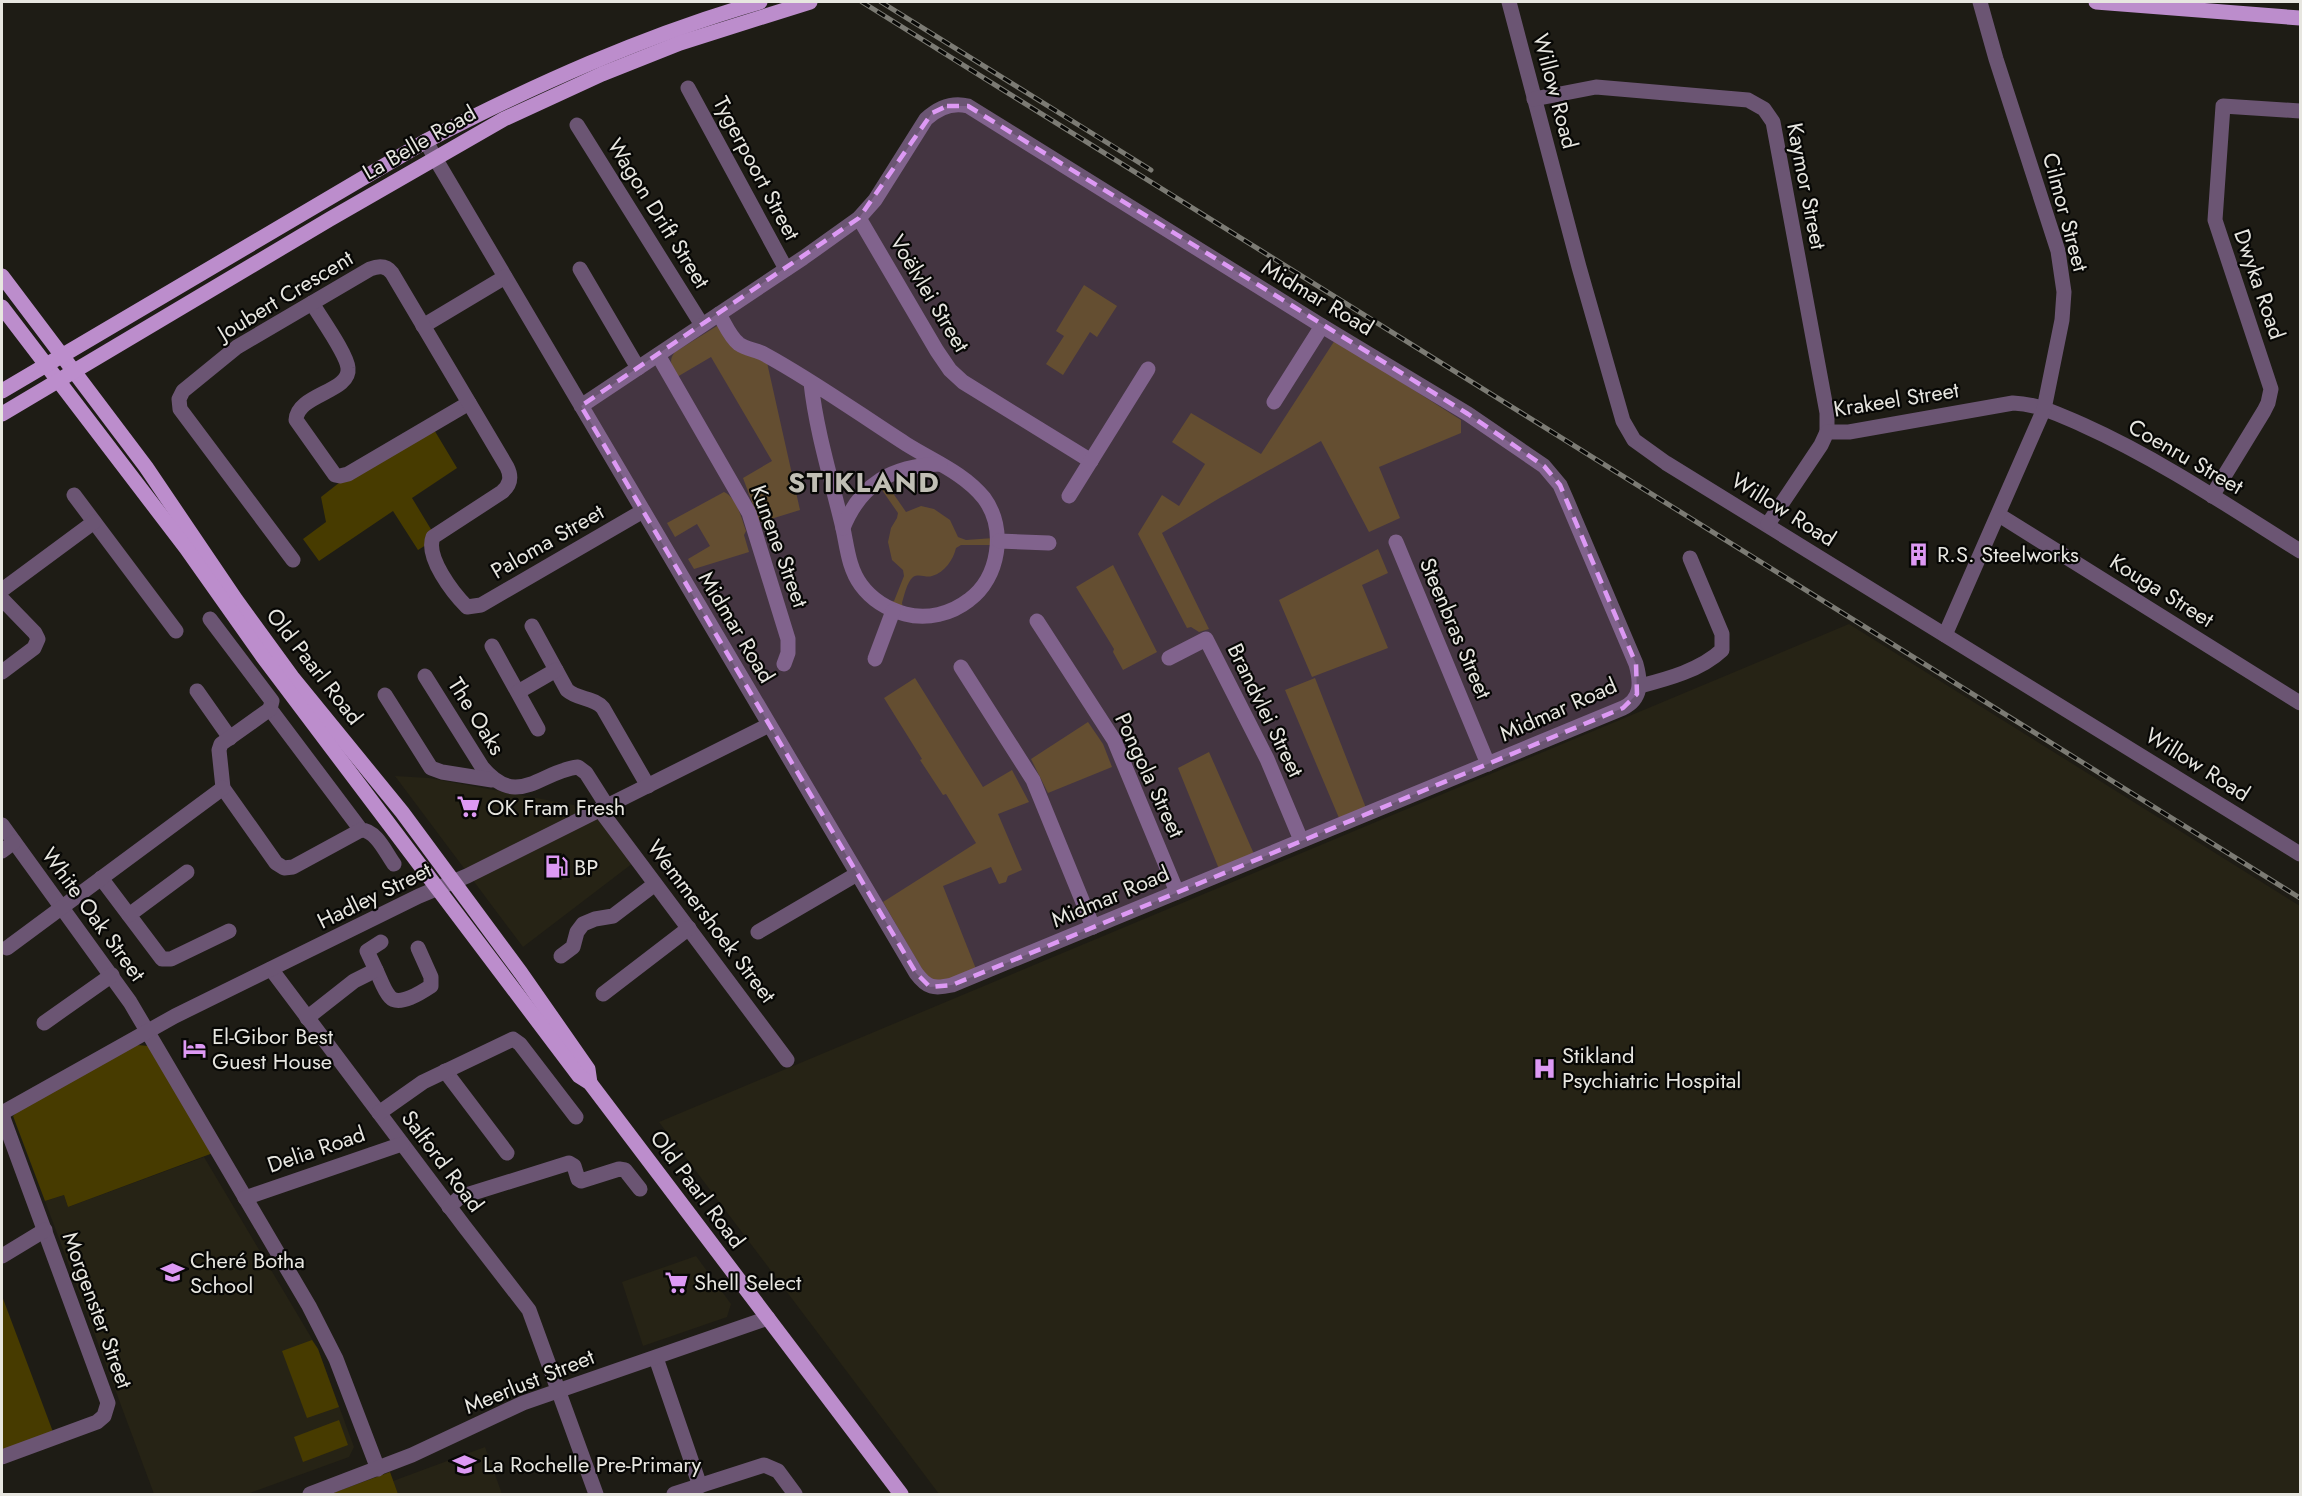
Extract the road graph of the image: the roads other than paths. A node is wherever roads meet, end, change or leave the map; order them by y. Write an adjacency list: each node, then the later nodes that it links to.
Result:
1 (760, 2): 12 (main road, La Belle Road)
2 (1509, 2): 8 (street, Willow Road)
3 (1980, 2): 38 (street, Cilmor Street)
4 (2096, 2): 6 (main road)
5 (803, 3): 10 (main road, La Belle Road)
6 (2301, 18)
7 (688, 88): 17 (street, Tygerpoort Street)
8 (1534, 99): 40 (street, Kaymor Street); 49 (street, Willow Road)
9 (2301, 111): 45 (street, Dwyka Road)
10 (504, 119): 12 (main road); 13 (main road, La Belle Road)
11 (577, 125): 23 (street, Wagon Drift Street)
12 (426, 141): 13 (street, Midmar Road); 14 (main road, La Belle Road)
13 (435, 158): 14 (main road); 19 (street, Midmar Road); 31 (main road, La Belle Road)
14 (354, 184): 26 (main road, La Belle Road)
15 (859, 218): 17 (street, Midmar Road); 25 (street, Midmar Road); 41 (street, Voëlvlei Street)
16 (580, 269): 29 (street)
17 (786, 269): 22 (street, Midmar Road)
18 (2, 276): 26 (main road, Old Paarl Road)
19 (505, 277): 24 (street); 37 (street, Midmar Road)
20 (312, 303): 24 (street, Joubert Crescent); 36 (street); 56 (street, Joubert Crescent)
21 (2, 307): 28 (main road, Old Paarl Road)
22 (719, 314): 23 (street, Midmar Road); 33 (street)
23 (702, 325): 27 (street, Midmar Road)
24 (423, 326): 36 (street, Joubert Crescent)
25 (1322, 326): 35 (street); 74 (street, Midmar Road)
26 (62, 355): 28 (main road, La Belle Road); 31 (main road, Old Paarl Road)
27 (658, 355): 29 (street, Midmar Road); 69 (street, Kunene Street)
28 (45, 365): 32 (main road, Old Paarl Road); 34 (main road, La Belle Road)
29 (638, 368): 37 (street, Midmar Road)
30 (1148, 369): 41 (street)
31 (73, 371): 32 (main road, La Belle Road); 97 (main road, Old Paarl Road)
32 (57, 381): 39 (main road, La Belle Road); 99 (main road, Old Paarl Road)
33 (811, 382): 42 (street); 50 (street)
34 (2, 391)
35 (1274, 402)
36 (469, 403): 59 (street, Joubert Crescent)
37 (581, 406): 46 (street, Midmar Road)
38 (2044, 409): 40 (street, Krakeel Street); 45 (street, Coenru Street); 47 (street, Cilmor Street)
39 (2, 414)
40 (1827, 432): 49 (street, Krakeel Street)
41 (1091, 461): 44 (street)
42 (940, 464): 50 (street); 51 (street)
43 (74, 495): 48 (street)
44 (1069, 496)
45 (2212, 496): 54 (street, Coenru Street)
46 (643, 511): 59 (street, Paloma Street); 80 (street, Midmar Road)
47 (1999, 515): 65 (street, Cilmor Street); 78 (street, Kouga Street)
48 (93, 522): 57 (street); 64 (street)
49 (1768, 524): 65 (street, Willow Road)
50 (843, 528): 60 (street)
51 (999, 542): 53 (street); 60 (street)
52 (1396, 542): 83 (street, Steenbras Street)
53 (1048, 543)
54 (2301, 551)
55 (1690, 558): 74 (street)
56 (293, 560)
57 (2, 590)
58 (2, 599): 72 (street)
59 (473, 607)
60 (892, 611): 68 (street)
61 (210, 619): 79 (street)
62 (1037, 621): 100 (street, Pongola Street)
63 (532, 627): 71 (street)
64 (176, 631)
65 (1945, 635): 92 (street, Willow Road)
66 (492, 646): 76 (street)
67 (1169, 658): 90 (street, Brandvlei Street)
68 (875, 659)
69 (784, 664)
70 (961, 667): 103 (street)
71 (556, 670): 76 (street); 85 (street)
72 (2, 672)
73 (425, 676): 84 (street, The Oaks)
74 (1640, 686): 83 (street, Midmar Road)
75 (197, 691): 82 (street)
76 (518, 692): 81 (street)
77 (386, 695): 84 (street, The Oaks)
78 (2301, 703)
79 (270, 709): 82 (street); 89 (street)
80 (769, 725): 85 (street, Hadley Street); 95 (street, Midmar Road)
81 (538, 729)
82 (230, 738): 86 (street)
83 (1488, 764): 90 (street, Midmar Road)
84 (492, 780): 87 (street, The Oaks)
85 (648, 786): 87 (street, Hadley Street)
86 (223, 788): 89 (street); 96 (street)
87 (603, 808): 97 (street, Hadley Street); 98 (street, Wemmershoek Street)
88 (2, 825): 91 (street, White Oak Street)
89 (362, 830): 93 (street)
90 (1301, 840): 100 (street, Midmar Road)
91 (8, 846): 101 (street, White Oak Street)
92 (2301, 854)
93 (394, 864)
94 (187, 872): 102 (street)
95 (857, 874): 103 (street, Midmar Road); 106 (street)
96 (101, 878): 101 (street); 102 (street)
97 (453, 882): 99 (street, Hadley Street); 120 (main road, Old Paarl Road)
98 (656, 884): 104 (street, Wemmershoek Street); 110 (street)
99 (438, 888): 111 (street, Hadley Street); 120 (main road, Old Paarl Road)
100 (1177, 892): 103 (street, Midmar Road)
101 (62, 907): 108 (street); 113 (street, White Oak Street)
102 (129, 915): 105 (street)
103 (1093, 927)
104 (689, 928): 114 (street); 118 (street, Wemmershoek Street)
105 (229, 931)
106 (758, 932)
107 (381, 942): 112 (street)
108 (7, 948)
109 (418, 948): 112 (street)
110 (561, 956)
111 (271, 969): 115 (street, Salford Road); 117 (street, Hadley Street)
112 (376, 970): 115 (street)
113 (112, 975): 116 (street); 117 (street, White Oak Street)
114 (603, 994)
115 (307, 1018): 121 (street, Salford Road)
116 (44, 1023)
117 (148, 1031): 122 (street, Hadley Street); 127 (street, White Oak Street)
118 (787, 1060)
119 (445, 1071): 121 (street); 123 (street); 125 (street)
120 (590, 1083): 131 (main road, Old Paarl Road)
121 (380, 1113): 124 (street, Salford Road)
122 (2, 1114): 129 (street, Morgenster Street)
123 (576, 1117)
124 (402, 1144): 127 (street, Delia Road); 128 (street, Salford Road)
125 (507, 1153)
126 (640, 1189): 128 (street)
127 (245, 1198): 135 (street, White Oak Street)
128 (449, 1207): 133 (street, Salford Road)
129 (45, 1230): 130 (street); 134 (street, Morgenster Street)
130 (2, 1256)
131 (768, 1318): 132 (street, Meerlust Street); 141 (main road, Old Paarl Road)
132 (656, 1358): 133 (street, Meerlust Street); 136 (street)
133 (559, 1390): 135 (street, Meerlust Street); 138 (street, Salford Road)
134 (2, 1457)
135 (378, 1469): 137 (street, Meerlust Street)
136 (700, 1486): 139 (street); 140 (street)
137 (310, 1494)
138 (596, 1494)
139 (674, 1494)
140 (795, 1494)
141 (901, 1494)

